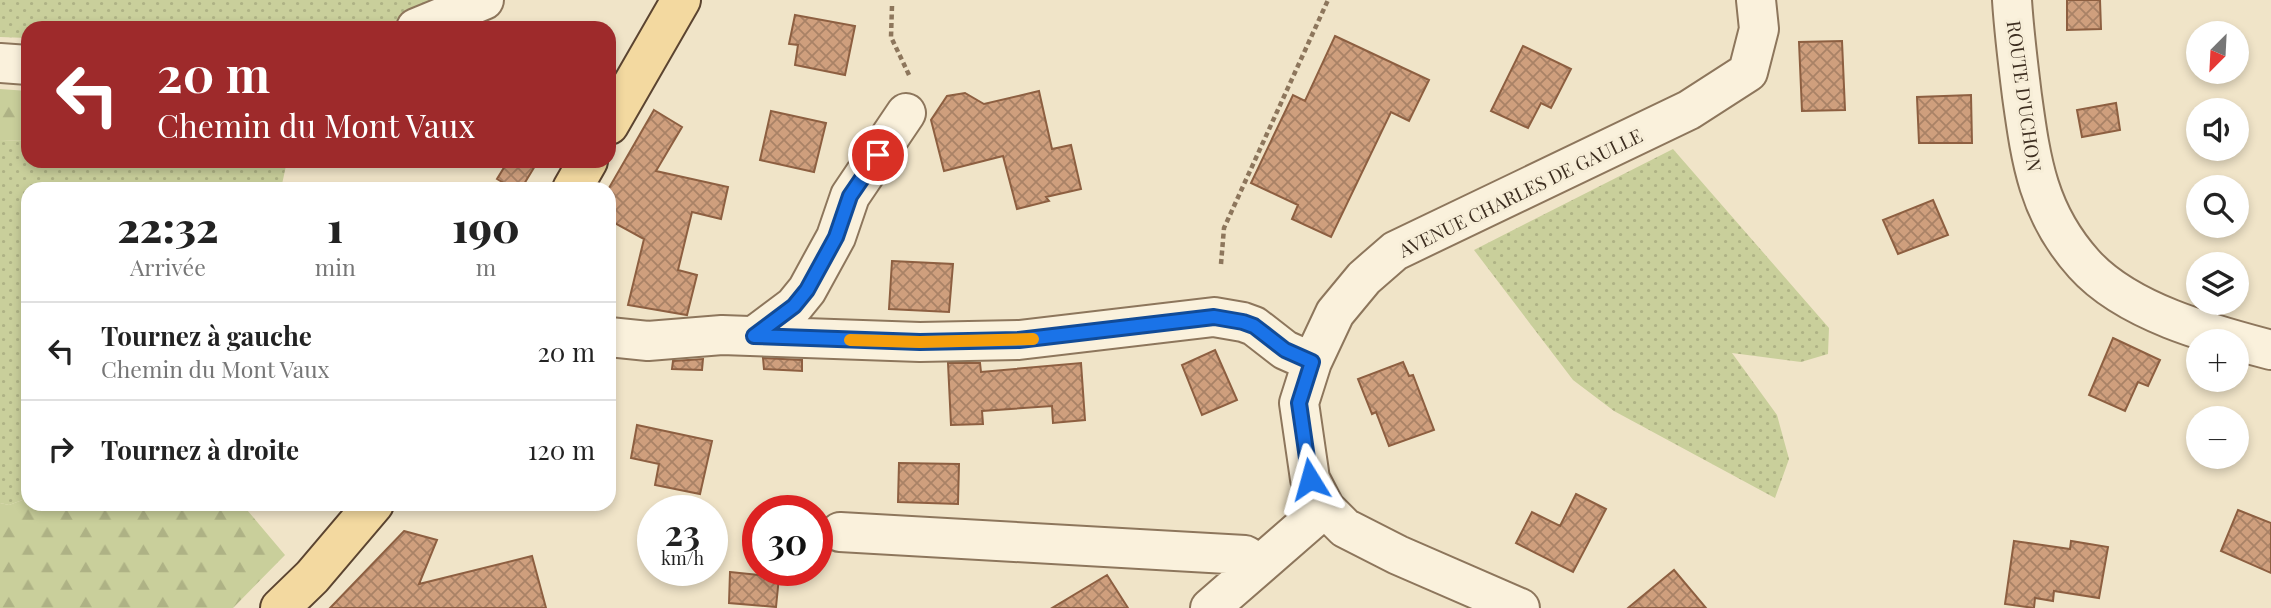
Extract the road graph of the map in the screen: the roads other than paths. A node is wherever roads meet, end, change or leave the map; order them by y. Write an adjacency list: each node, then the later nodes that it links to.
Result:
1 (484, 0): 5 (street)
2 (681, 0): 8 (main road)
3 (1756, 0): 13 (street, AVENUE CHARLES DE GAULLE)
4 (2012, 0): 12 (street, ROUTE D'UCHON)
5 (433, 21)
6 (0, 63): 7 (street)
7 (21, 64)
8 (616, 113)
9 (906, 113): 10 (street)
10 (754, 336): 11 (street); 13 (street)
11 (616, 338)
12 (2271, 350)
13 (1312, 362): 14 (street, AVENUE CHARLES DE GAULLE)
14 (1325, 508): 17 (street); 20 (street)
15 (368, 511): 18 (main road)
16 (840, 532): 17 (street)
17 (1260, 564): 19 (street)
18 (281, 608)
19 (1210, 608)
20 (1520, 608)

